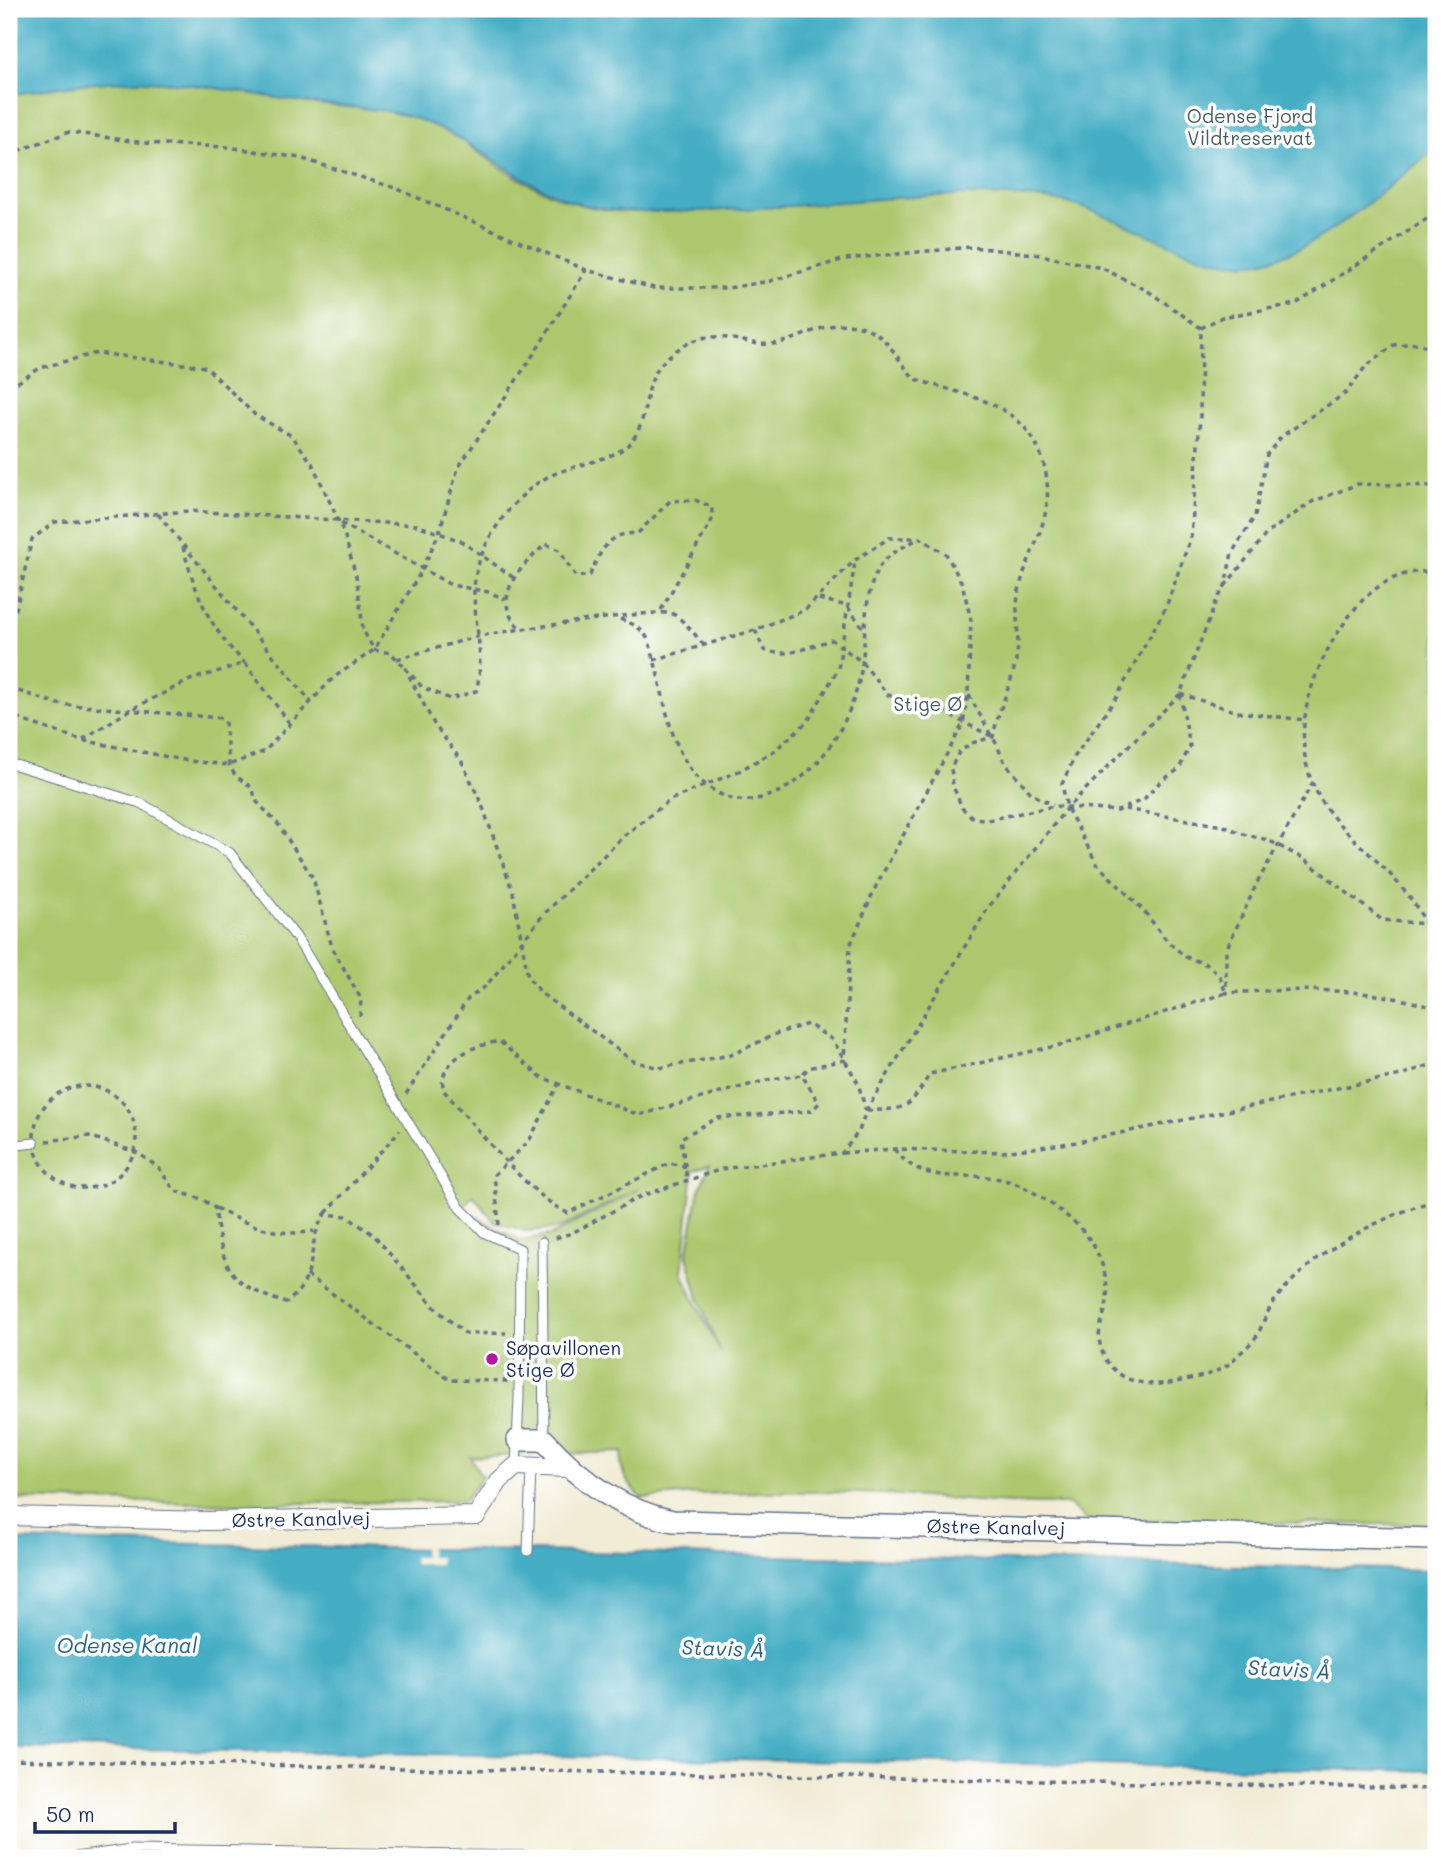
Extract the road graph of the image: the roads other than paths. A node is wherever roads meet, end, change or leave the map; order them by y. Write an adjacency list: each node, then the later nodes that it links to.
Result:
1 (9, 763): 5 (lane)
2 (34, 1143): 3 (lane)
3 (9, 1146)
4 (542, 1242): 6 (lane)
5 (518, 1440): 6 (street); 7 (lane)
6 (544, 1440): 8 (street, Østre Kanalvej)
7 (523, 1466): 8 (street); 9 (street, Østre Kanalvej); 11 (lane)
8 (569, 1468): 10 (street, Østre Kanalvej)
9 (9, 1516)
10 (1436, 1539)
11 (528, 1550)
12 (69, 1858): 13 (lane)
13 (635, 1858)

